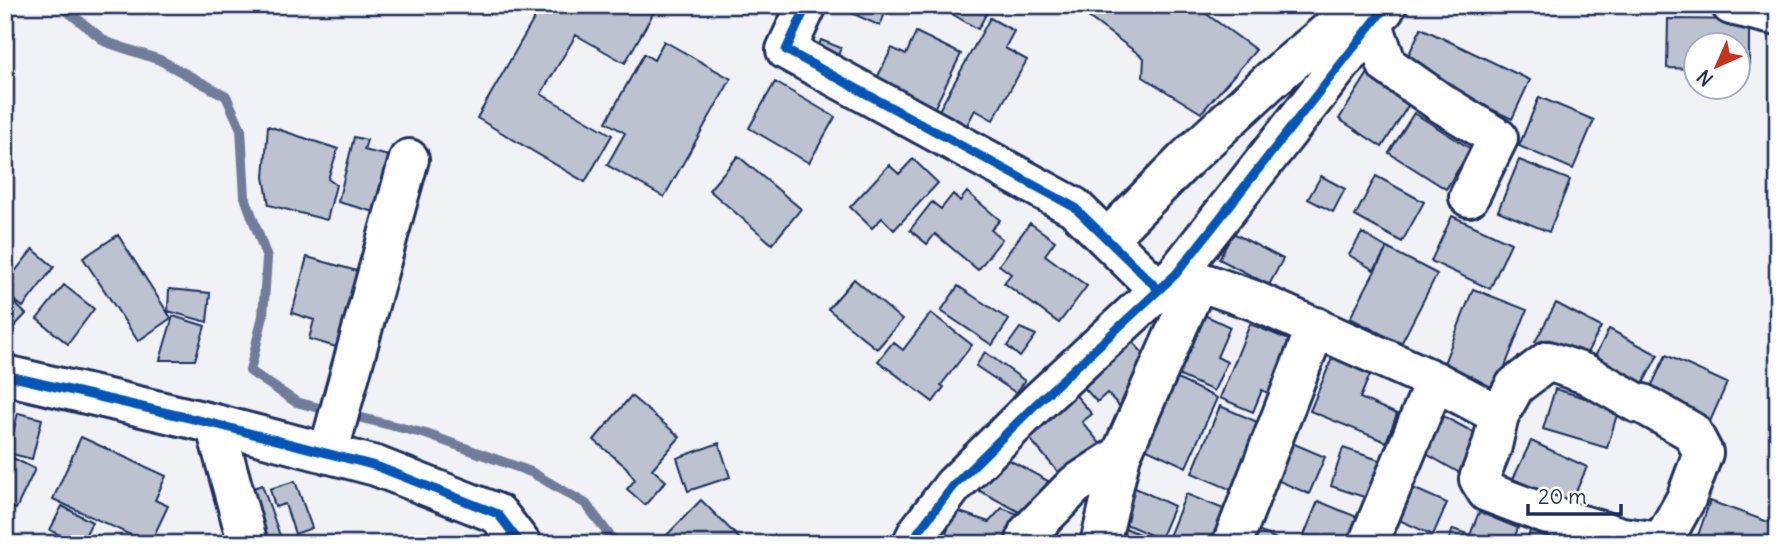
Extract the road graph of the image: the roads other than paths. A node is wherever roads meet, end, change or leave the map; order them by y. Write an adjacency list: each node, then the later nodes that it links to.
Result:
1 (807, 5): 7 (street)
2 (1731, 5): 4 (street)
3 (1381, 13): 6 (street); 7 (street); 8 (street)
4 (1778, 16)
5 (409, 159): 14 (street)
6 (1469, 197)
7 (1107, 239): 8 (street)
8 (1178, 282): 9 (street); 15 (street); 18 (street)
9 (1316, 327): 11 (street); 21 (street)
10 (5, 374): 13 (street)
11 (1435, 381): 12 (street); 22 (street)
12 (1499, 415): 12 (street)
13 (215, 424): 14 (street); 16 (street)
14 (328, 454): 17 (street)
15 (1121, 455): 19 (street); 20 (street)
16 (248, 544)
17 (521, 544)
18 (912, 544)
19 (1025, 544)
20 (1100, 544)
21 (1232, 544)
22 (1368, 544)

